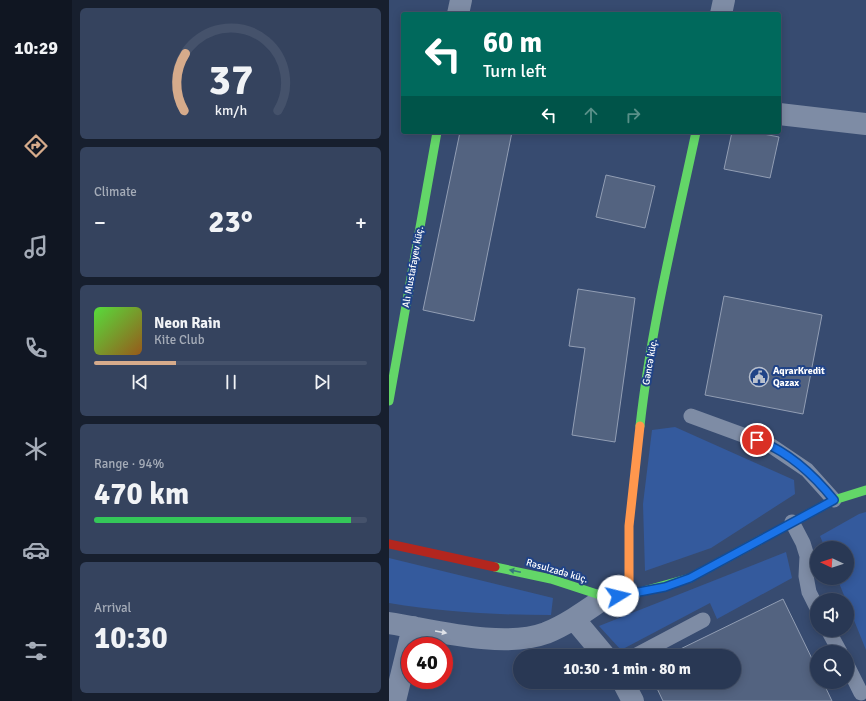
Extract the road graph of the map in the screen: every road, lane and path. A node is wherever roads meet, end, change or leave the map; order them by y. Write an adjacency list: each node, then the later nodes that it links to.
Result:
1 (461, 0): 3 (street)
2 (724, 0): 4 (street)
3 (458, 12)
4 (721, 12)
5 (781, 114): 6 (street)
6 (866, 124)
7 (437, 134): 9 (street, Alı Mustafayev küç.)
8 (696, 134): 16 (street, Gəncə küç.)
9 (389, 401)
10 (691, 416): 12 (lane)
11 (866, 490): 12 (street, Rəsulzadə küç.)
12 (834, 500): 13 (street, Rəsulzadə küç.)
13 (792, 522): 15 (lane); 16 (street, Rəsulzadə küç.)
14 (389, 544): 17 (street, Rəsulzadə küç., one-way to 14)
15 (810, 594)
16 (629, 595): 17 (street, Rəsulzadə küç.)
17 (606, 597): 18 (street)
18 (574, 619): 21 (street, one-way to 18); 22 (street)
19 (703, 620): 23 (lane)
20 (389, 623): 21 (street)
21 (413, 627): 27 (street)
22 (599, 649)
23 (648, 649)
24 (854, 680): 26 (lane)
25 (627, 689): 28 (street)
26 (861, 693)
27 (395, 701)
28 (633, 701)

